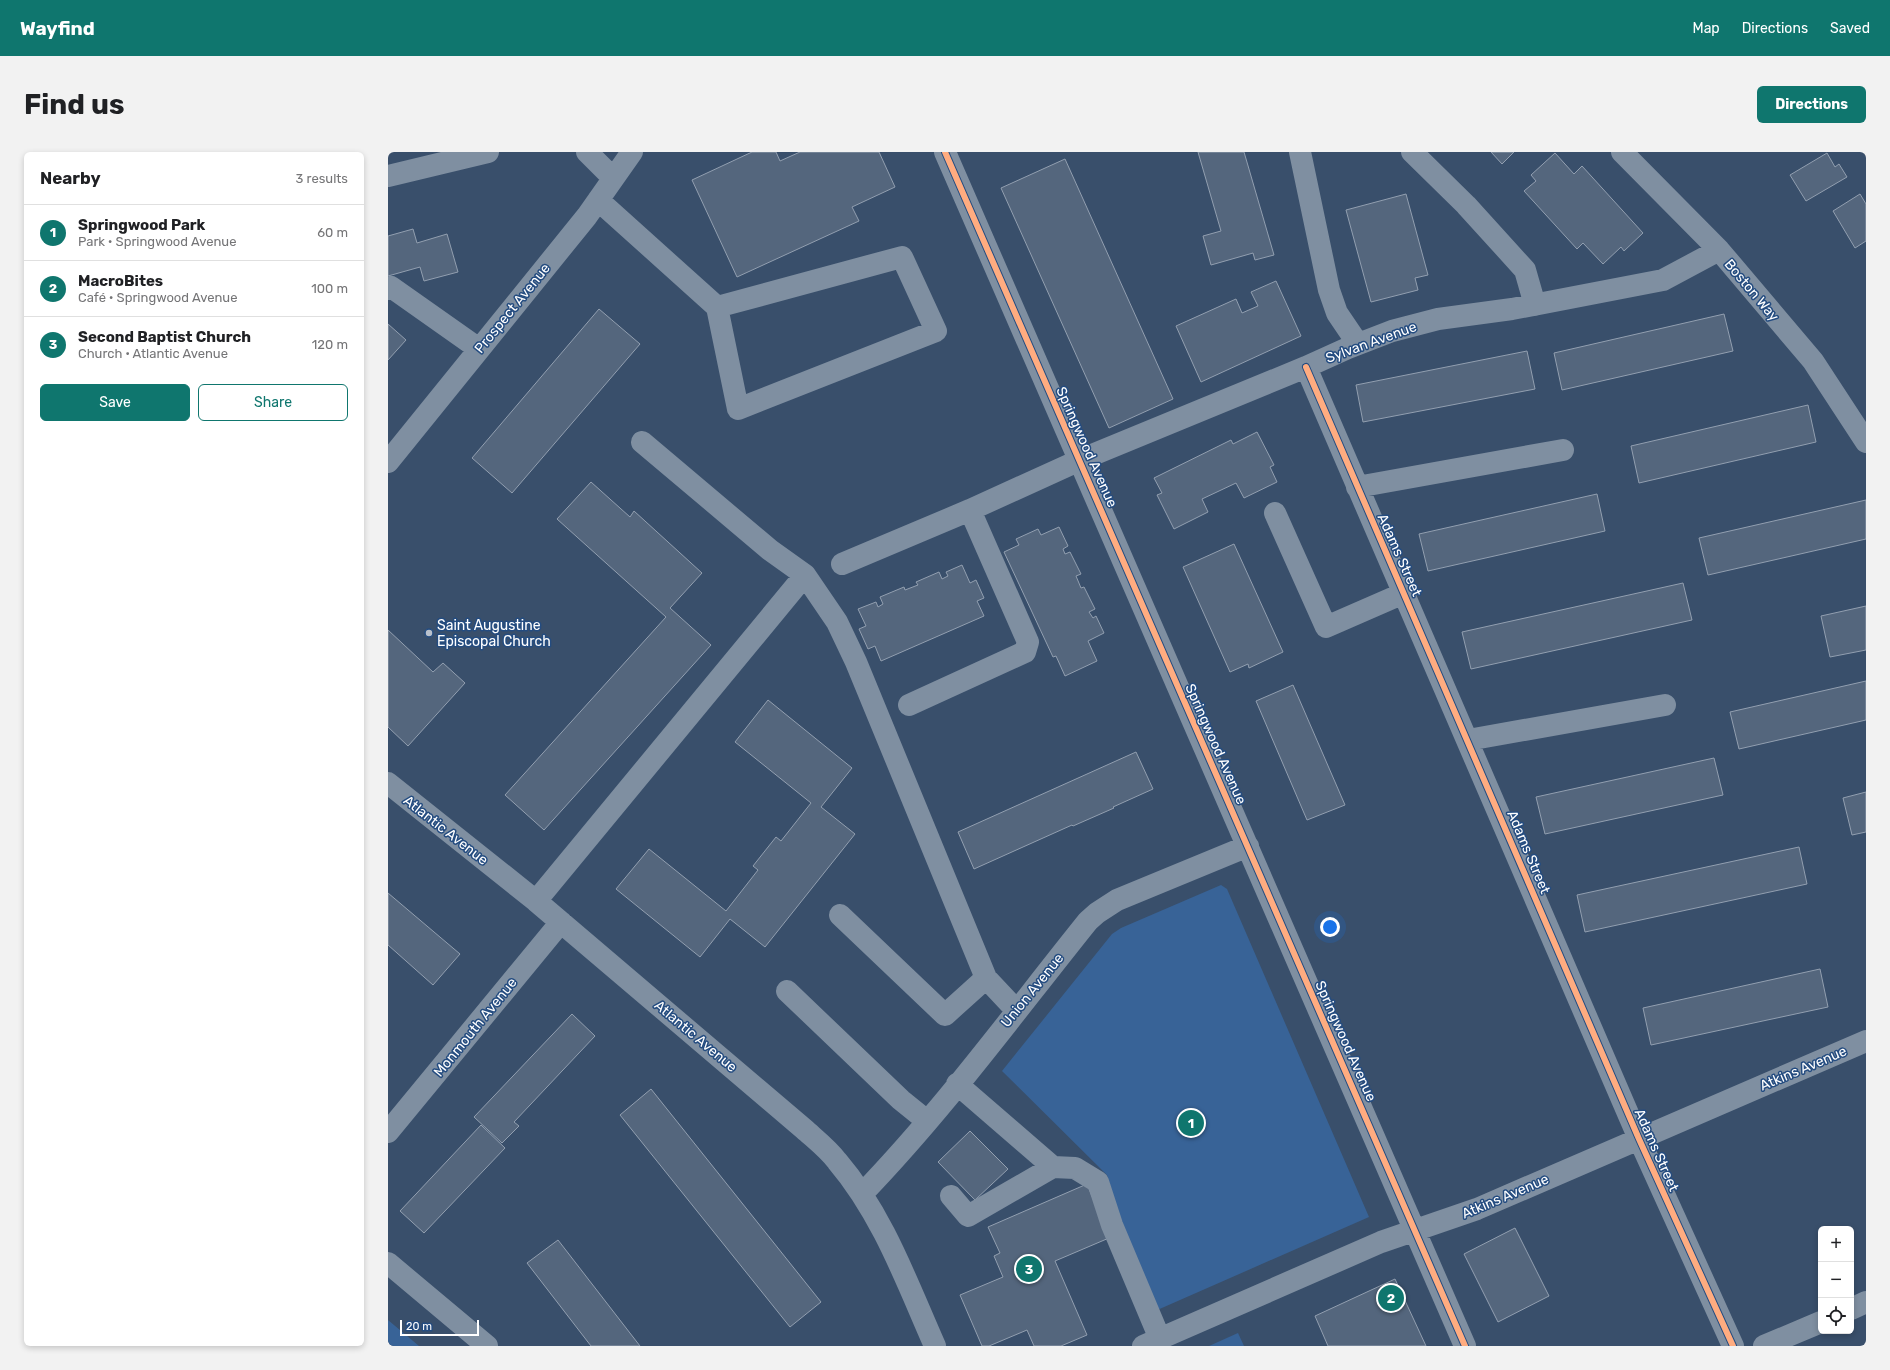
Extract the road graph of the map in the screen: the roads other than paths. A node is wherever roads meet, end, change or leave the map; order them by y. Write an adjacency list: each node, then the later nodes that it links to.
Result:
1 (488, 152): 8 (street)
2 (587, 152): 9 (street)
3 (632, 152): 9 (street, Prospect Avenue)
4 (945, 152): 21 (street, Springwood Avenue)
5 (1300, 152): 15 (street)
6 (1412, 152): 13 (street)
7 (1622, 152): 11 (street, Boston Way)
8 (388, 176)
9 (613, 178): 10 (street, Prospect Avenue)
10 (598, 200): 14 (street); 16 (street, Prospect Avenue)
11 (1719, 250): 13 (street, Sylvan Avenue); 19 (street, Boston Way)
12 (388, 289): 16 (street)
13 (1535, 305): 15 (street, Sylvan Avenue)
14 (717, 307): 14 (street)
15 (1358, 344): 17 (street, Sylvan Avenue)
16 (479, 349): 22 (street, Prospect Avenue)
17 (1306, 367): 21 (street, Sylvan Avenue); 23 (street, Adams Street)
18 (642, 442): 27 (street)
19 (1866, 442)
20 (1563, 450): 23 (street)
21 (1080, 460): 24 (street, Sylvan Avenue); 33 (street, Springwood Avenue)
22 (388, 462)
23 (1358, 487): 28 (street, Adams Street)
24 (970, 510): 26 (street, Sylvan Avenue); 29 (street)
25 (1275, 513): 28 (street)
26 (842, 564)
27 (805, 576): 34 (street); 37 (street)
28 (1404, 593): 31 (street, Adams Street)
29 (909, 705)
30 (1664, 705): 31 (street)
31 (1468, 740): 44 (street, Adams Street)
32 (391, 792): 34 (street, Atlantic Avenue)
33 (1248, 846): 39 (street, Union Avenue); 48 (street, Springwood Avenue)
34 (536, 901): 36 (street, Atlantic Avenue)
35 (840, 915): 37 (street)
36 (561, 922): 43 (street, Monmouth Avenue); 46 (street, Atlantic Avenue)
37 (986, 978): 39 (street)
38 (787, 991): 42 (street)
39 (1016, 1010): 41 (street, Union Avenue)
40 (1866, 1041): 44 (street, Atkins Avenue)
41 (957, 1084): 42 (street, Union Avenue); 45 (street)
42 (927, 1121): 46 (street, Union Avenue)
43 (388, 1132)
44 (1639, 1139): 48 (street, Atkins Avenue); 57 (street, Adams Street)
45 (1053, 1167): 47 (street); 53 (street)
46 (862, 1194): 55 (street, Atlantic Avenue)
47 (951, 1196)
48 (1415, 1231): 53 (street, Atkins Avenue); 56 (street, Springwood Avenue)
49 (388, 1263): 54 (street)
50 (1866, 1302): 51 (street)
51 (1854, 1308)
52 (1818, 1323): 58 (street)
53 (1151, 1342)
54 (487, 1346)
55 (936, 1346)
56 (1465, 1346)
57 (1733, 1346)
58 (1764, 1346)

